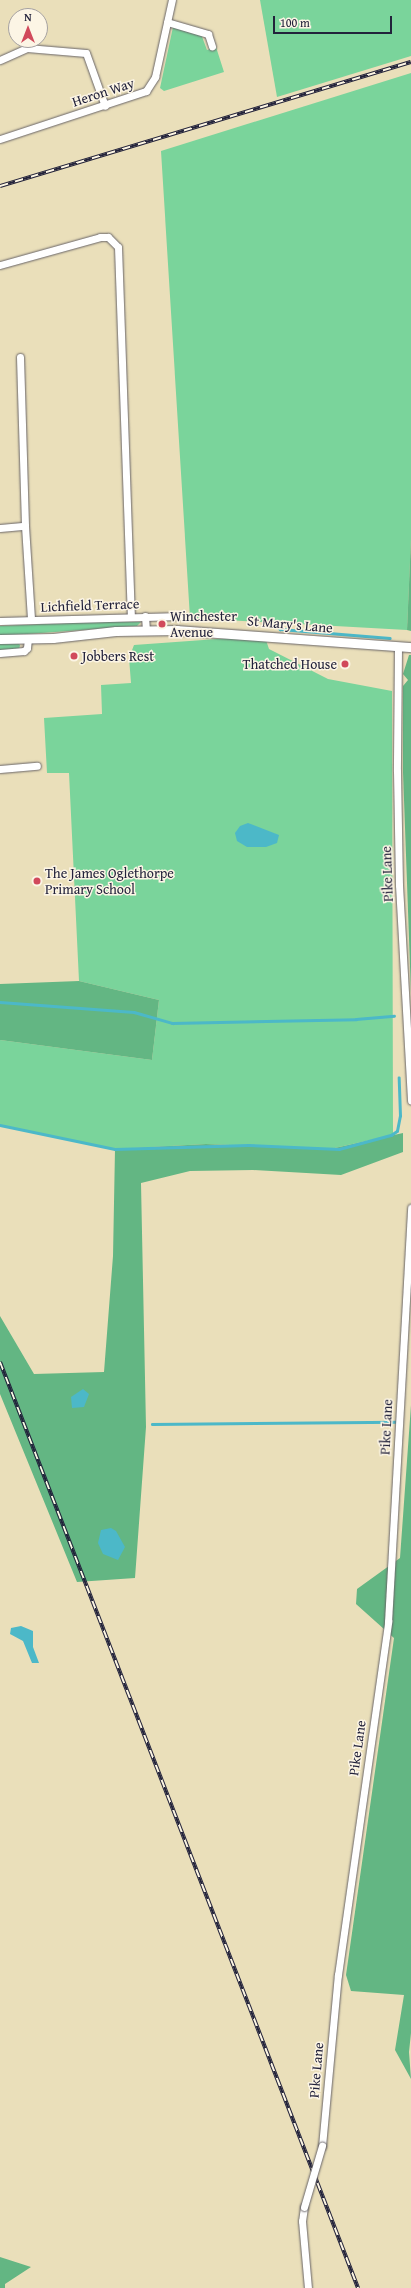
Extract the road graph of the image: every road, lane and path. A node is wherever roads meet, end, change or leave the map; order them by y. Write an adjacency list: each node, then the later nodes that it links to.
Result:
1 (172, 0): 2 (street, Heron Way)
2 (167, 22): 3 (street); 5 (street, Heron Way)
3 (212, 46)
4 (0, 60): 5 (street)
5 (105, 106): 6 (street, Heron Way)
6 (0, 139)
7 (0, 265): 11 (street)
8 (20, 357): 9 (street)
9 (25, 526): 10 (street); 14 (street)
10 (0, 528)
11 (131, 616): 12 (street, Lichfield Terrace); 14 (street, Lichfield Terrace)
12 (145, 616): 13 (street, Lichfield Terrace); 16 (street)
13 (181, 616)
14 (31, 620): 15 (street, Lichfield Terrace)
15 (0, 621)
16 (146, 630): 18 (main road, St Mary's Lane); 19 (main road, St Mary's Lane)
17 (0, 639): 18 (main road, St Mary's Lane)
18 (28, 639): 21 (street)
19 (398, 647): 20 (main road, St Mary's Lane); 24 (street, Pike Lane)
20 (411, 647)
21 (0, 653)
22 (37, 766): 23 (street)
23 (0, 769)
24 (411, 1101)
25 (411, 1208): 26 (street, Pike Lane, bridge)
26 (308, 2288)

